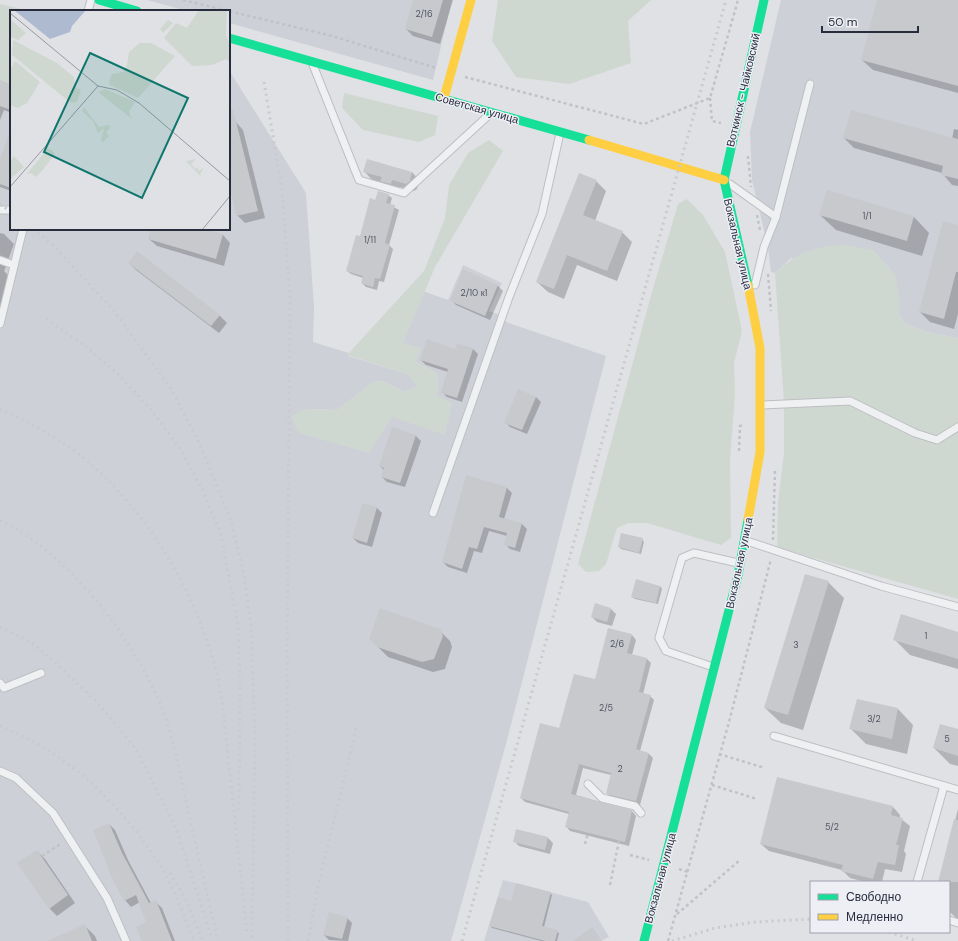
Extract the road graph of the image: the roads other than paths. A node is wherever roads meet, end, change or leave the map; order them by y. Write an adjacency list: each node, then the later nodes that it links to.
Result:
1 (91, 0): 5 (lane)
2 (99, 0): 6 (main road)
3 (471, 0): 10 (main road)
4 (764, 0): 13 (main road, Воткинск - Чайковский)
5 (88, 10)
6 (134, 10)
7 (230, 38): 8 (main road, Советская улица)
8 (312, 61): 10 (main road, Советская улица); 11 (lane)
9 (810, 84): 14 (lane)
10 (444, 98): 11 (main road, Советская улица)
11 (493, 112): 12 (main road, Советская улица)
12 (561, 131): 13 (main road, Советская улица); 23 (lane)
13 (724, 180): 14 (lane); 18 (main road, Вокзальная улица)
14 (776, 217): 18 (lane)
15 (23, 230): 17 (lane)
16 (0, 260): 17 (lane)
17 (14, 265): 19 (lane)
18 (751, 301): 21 (main road, Вокзальная улица)
19 (2, 310): 20 (lane)
20 (0, 324)
21 (760, 405): 22 (lane); 24 (main road, Вокзальная улица)
22 (958, 426)
23 (433, 513)
24 (745, 540): 25 (main road, Вокзальная улица); 26 (lane)
25 (740, 563): 27 (main road, Вокзальная улица); 27 (lane)
26 (958, 608)
27 (715, 668): 38 (main road, Вокзальная улица)
28 (41, 672): 29 (lane)
29 (0, 683)
30 (774, 736): 33 (lane)
31 (0, 771): 37 (lane)
32 (588, 784): 35 (lane)
33 (944, 786): 34 (lane); 36 (lane)
34 (958, 790)
35 (641, 812)
36 (917, 881)
37 (126, 941)
38 (644, 941)

